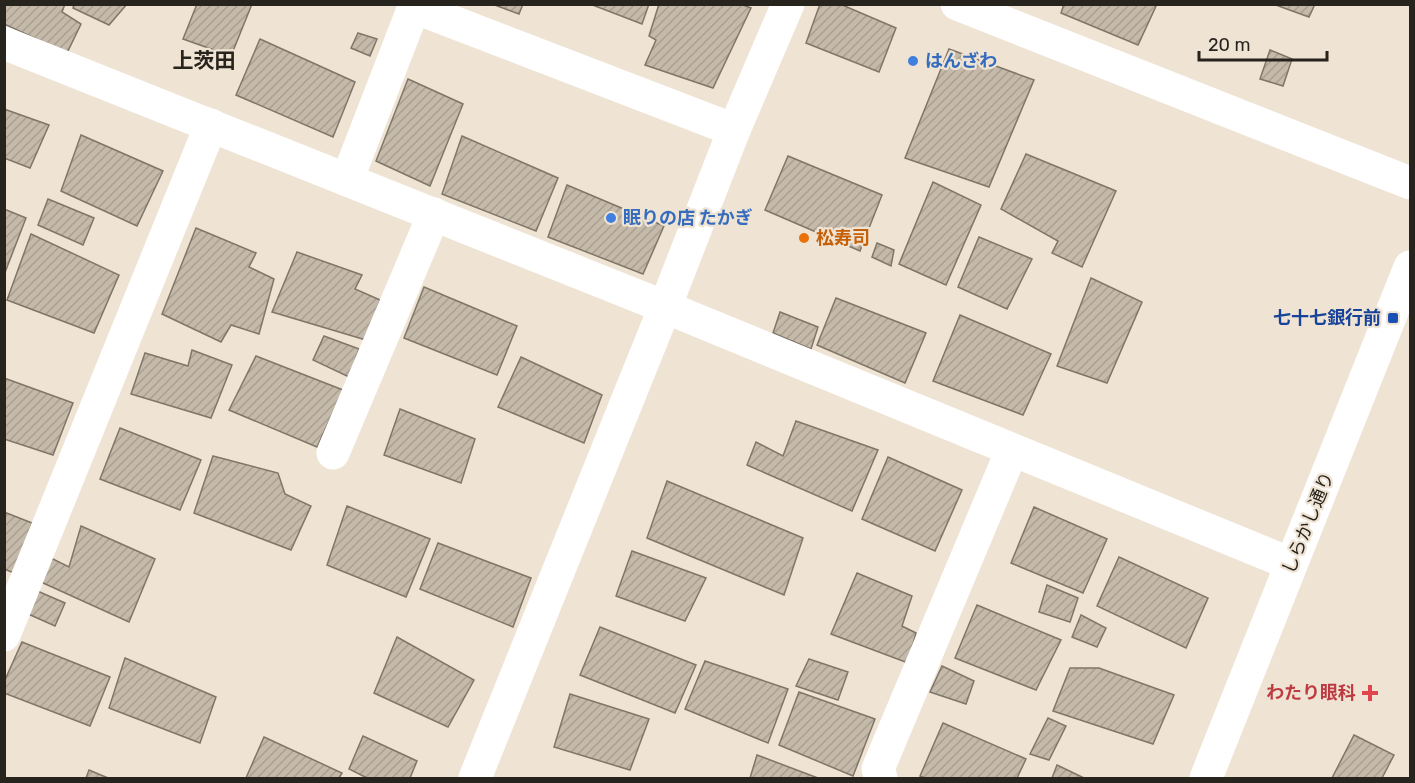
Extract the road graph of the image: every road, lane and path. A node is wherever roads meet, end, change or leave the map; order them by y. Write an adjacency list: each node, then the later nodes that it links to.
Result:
1 (788, 4): 5 (street)
2 (957, 4): 7 (street)
3 (4, 43): 4 (street)
4 (211, 125): 6 (street); 14 (street)
5 (734, 130): 6 (street); 10 (street)
6 (347, 180): 8 (street)
7 (1410, 183)
8 (434, 214): 10 (street); 12 (street)
9 (1410, 267): 13 (street, しらかし通り)
10 (665, 307): 11 (street); 15 (street)
11 (1012, 450): 13 (street); 16 (street)
12 (333, 453)
13 (1292, 564): 17 (street, しらかし通り)
14 (4, 635)
15 (475, 778)
16 (881, 778)
17 (1206, 778)

